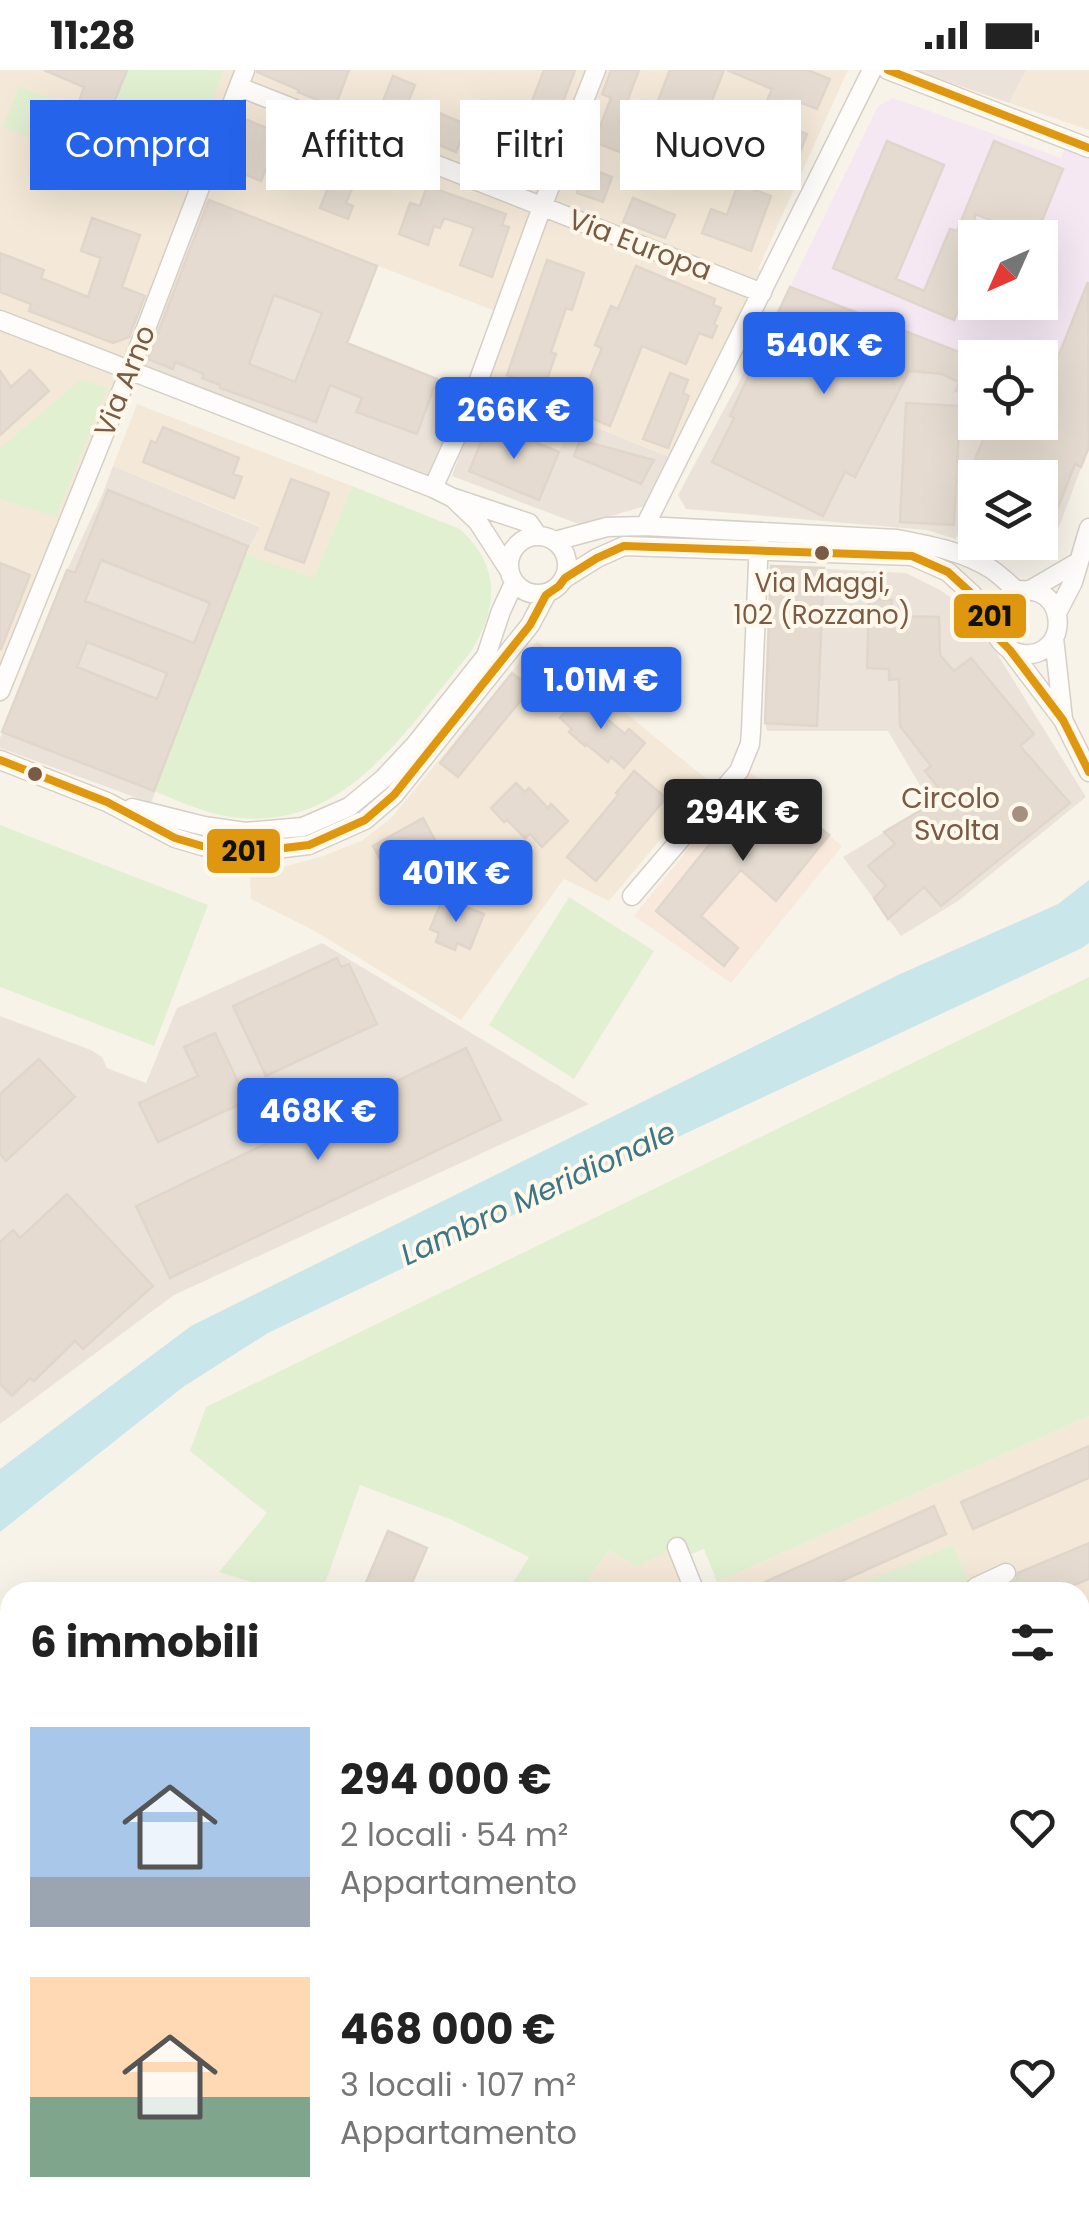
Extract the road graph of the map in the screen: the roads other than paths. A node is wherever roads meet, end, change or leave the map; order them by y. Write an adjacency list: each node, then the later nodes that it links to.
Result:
1 (596, 70): 6 (street)
2 (872, 70): 7 (street)
3 (888, 70): 5 (street)
4 (242, 78): 6 (street, Via Europa); 9 (street, Via Arno)
5 (1089, 148)
6 (542, 207): 7 (street, Via Europa); 10 (street)
7 (762, 293): 12 (street)
8 (0, 320): 9 (street)
9 (130, 370): 10 (street); 25 (street, Via Arno)
10 (433, 488): 11 (street)
11 (451, 497): 14 (street); 17 (street)
12 (645, 526): 14 (street); 15 (street)
13 (1089, 528): 16 (street)
14 (547, 538): 17 (street); 18 (street)
15 (758, 541): 18 (street); 19 (street); 22 (street); 30 (street)
16 (1078, 562): 19 (street); 21 (street)
17 (512, 576): 20 (street); 29 (street)
18 (565, 578): 20 (street)
19 (1023, 590): 21 (street); 22 (street)
20 (546, 595): 29 (street)
21 (1057, 613): 23 (street)
22 (994, 622): 24 (street)
23 (1054, 638): 24 (street); 26 (street)
24 (1010, 650): 26 (street)
25 (0, 690)
26 (1063, 720): 28 (street)
27 (0, 760): 29 (street)
28 (1089, 772)
29 (107, 802)
30 (632, 896)
31 (676, 1546): 33 (street)
32 (1006, 1573): 34 (street)
33 (691, 1582)
34 (985, 1582)

